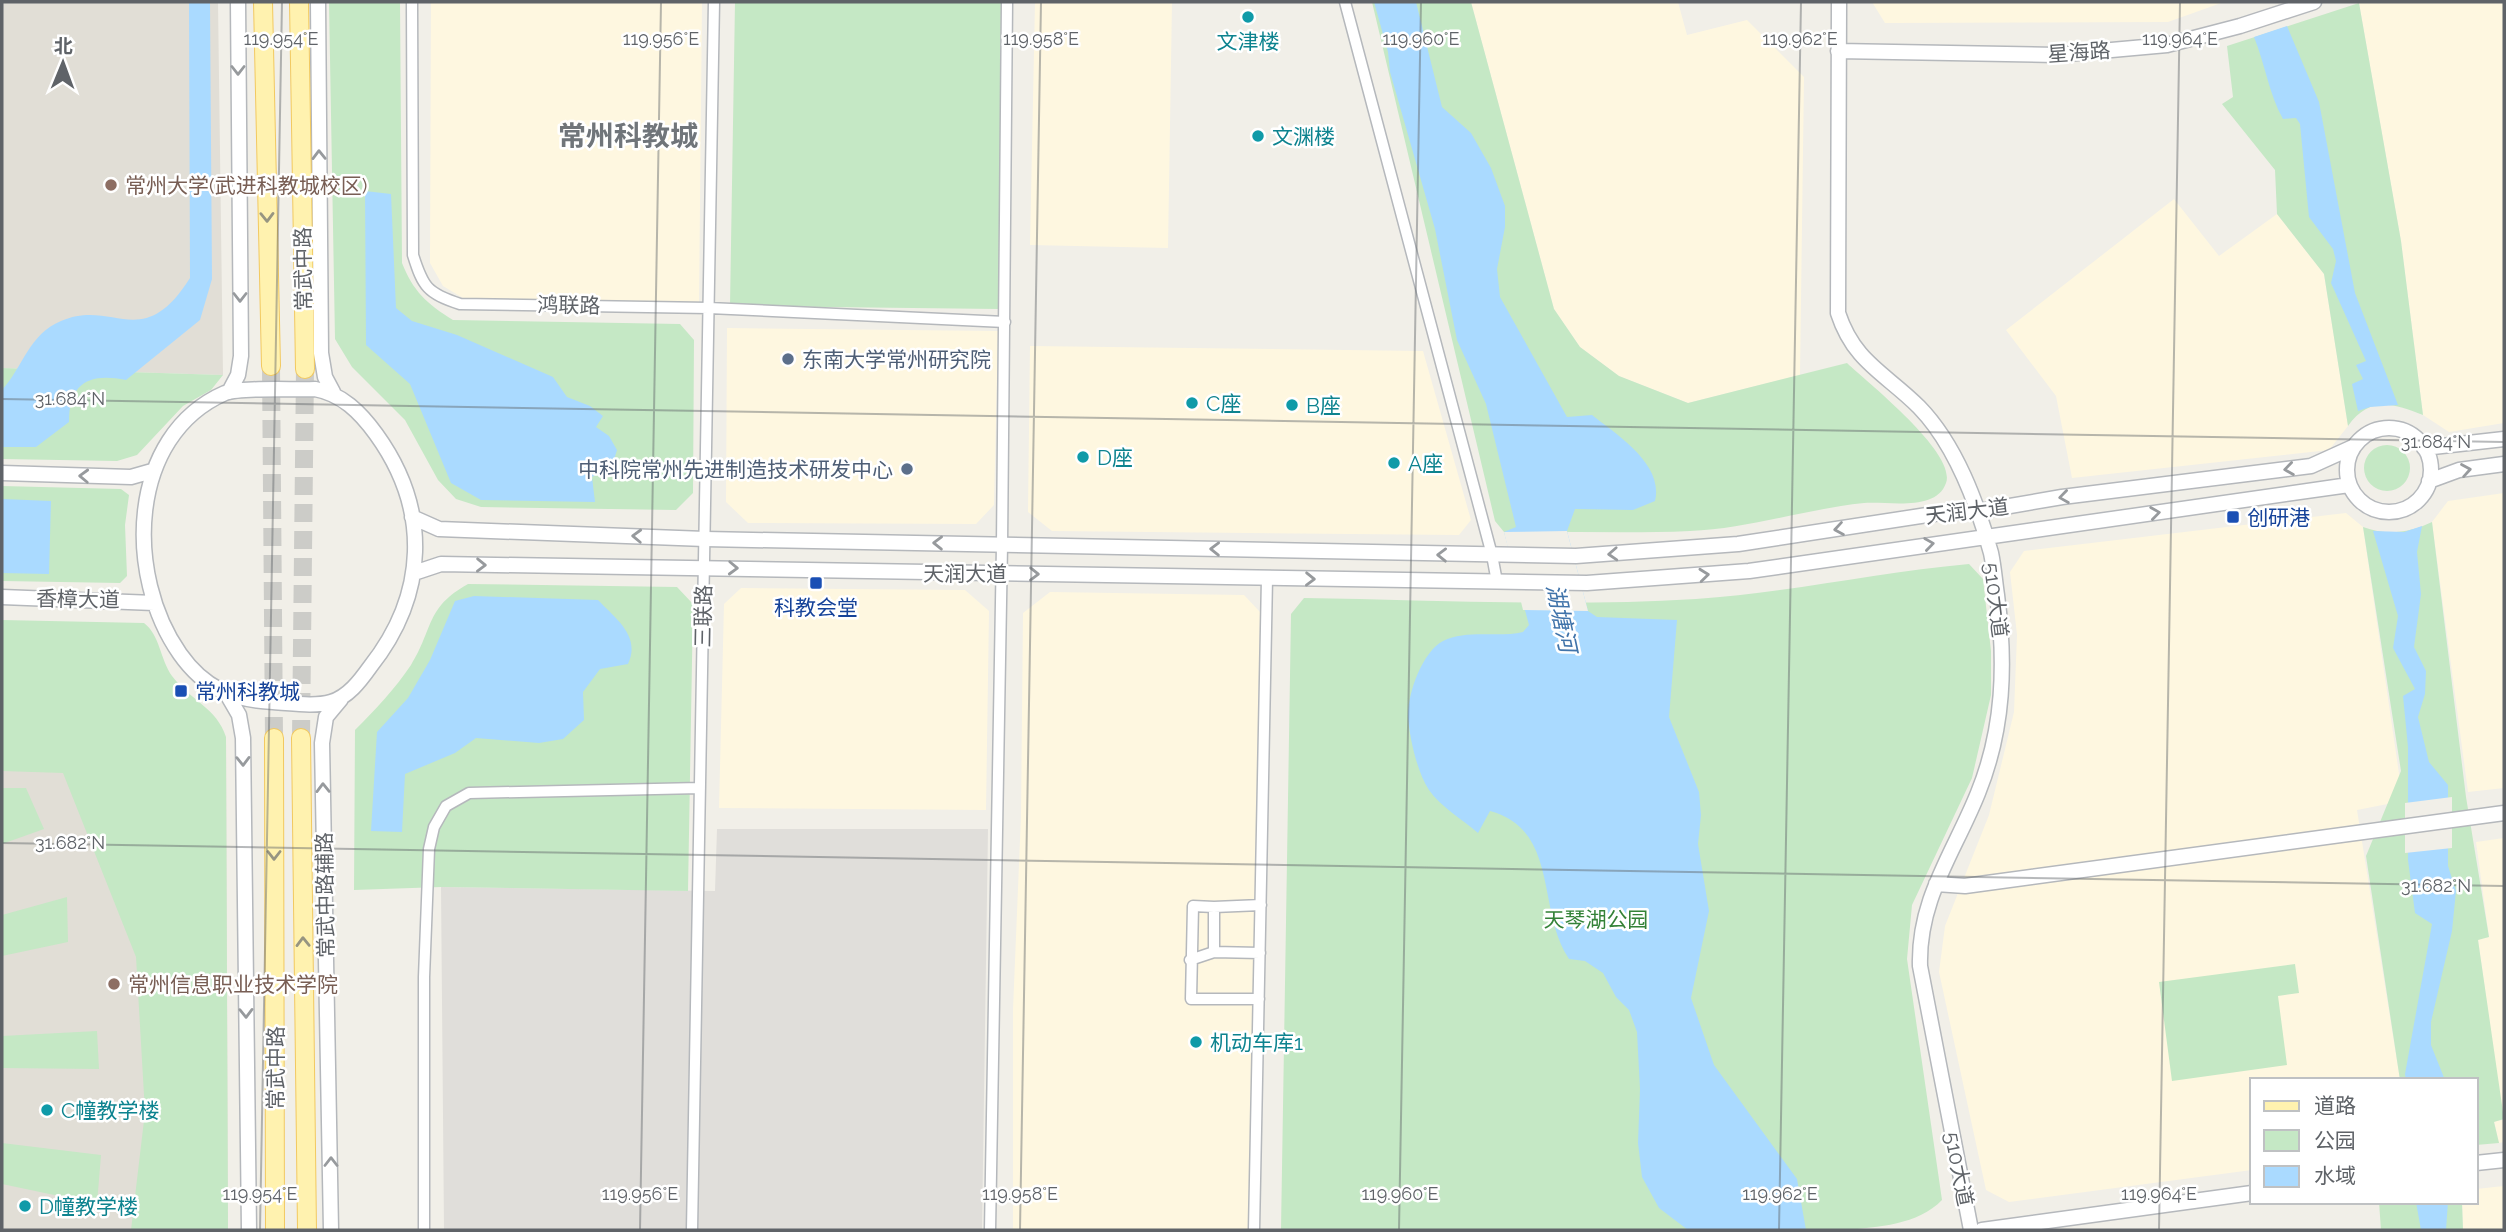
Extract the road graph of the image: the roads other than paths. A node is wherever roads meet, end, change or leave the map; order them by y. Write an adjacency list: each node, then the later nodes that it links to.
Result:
1 (238, 2): 16 (street, one-way to 16)
2 (263, 2): 14 (main road, 常武中路, one-way to 14)
3 (299, 2): 15 (main road, 常武中路)
4 (318, 2): 17 (street, one-way to 4)
5 (412, 2): 12 (street, 鸿联路)
6 (714, 2): 12 (street, 三联路)
7 (1007, 2): 13 (street)
8 (1345, 2): 31 (street)
9 (1839, 2): 11 (street, 510大道)
10 (2314, 2): 11 (street, 星海路)
11 (1838, 51): 26 (street, 510大道)
12 (709, 308): 13 (street, 鸿联路); 29 (street, 三联路)
13 (1005, 323): 30 (street)
14 (271, 366)
15 (305, 369)
16 (229, 392): 17 (street); 22 (street)
17 (333, 392): 27 (street, 常武中路辅路)
18 (2504, 439): 20 (street)
19 (2353, 447): 20 (street, 天润大道); 25 (street); 26 (street, 天润大道, one-way to 26)
20 (2424, 448): 24 (street)
21 (2504, 464): 24 (street, one-way to 21)
22 (152, 471): 23 (street, one-way to 23); 38 (street)
23 (2, 473)
24 (2429, 481): 25 (street)
25 (2349, 485): 28 (street, 天润大道, one-way to 25)
26 (1975, 512): 28 (street, 510大道); 31 (street, 天润大道, one-way to 31)
27 (412, 517): 29 (street, 天润大道, one-way to 27); 33 (street, 常武中路辅路)
28 (1985, 536): 36 (street, 天润大道, one-way to 28); 45 (street, 510大道)
29 (705, 539): 30 (street, 天润大道, one-way to 29); 32 (street, 三联路)
30 (1002, 545): 31 (street, 天润大道, one-way to 30); 34 (street)
31 (1492, 555): 36 (street)
32 (704, 567): 33 (street, 天润大道, one-way to 32); 34 (street, 天润大道, one-way to 34); 43 (street, 三联路)
33 (414, 573): 39 (street, 常武中路辅路)
34 (1000, 574): 35 (street, 天润大道, one-way to 35); 61 (street)
35 (1268, 578): 36 (street, 天润大道, one-way to 36); 46 (street)
36 (1497, 582)
37 (2, 597): 38 (street, 香樟大道)
38 (154, 603): 40 (street)
39 (346, 694): 40 (street); 58 (street, 常武中路辅路, one-way to 39)
40 (228, 696): 55 (street, one-way to 55)
41 (274, 738): 56 (main road, 常武中路, one-way to 56)
42 (301, 738): 57 (main road, 常武中路, one-way to 42)
43 (700, 788): 59 (street); 60 (street, 三联路)
44 (2504, 813): 45 (street)
45 (1936, 884): 63 (street, 510大道)
46 (1261, 905): 47 (street); 49 (street)
47 (1214, 907): 48 (street); 50 (street)
48 (1214, 952): 49 (street); 50 (street)
49 (1260, 953): 51 (street)
50 (1190, 960): 51 (street)
51 (1259, 999): 62 (street)
52 (2504, 1160): 53 (street)
53 (2478, 1163)
54 (2250, 1193): 64 (street)
55 (249, 1230)
56 (275, 1230)
57 (307, 1230)
58 (331, 1230)
59 (424, 1230)
60 (692, 1230)
61 (990, 1230)
62 (1254, 1230)
63 (1971, 1230)
64 (1982, 1230)

